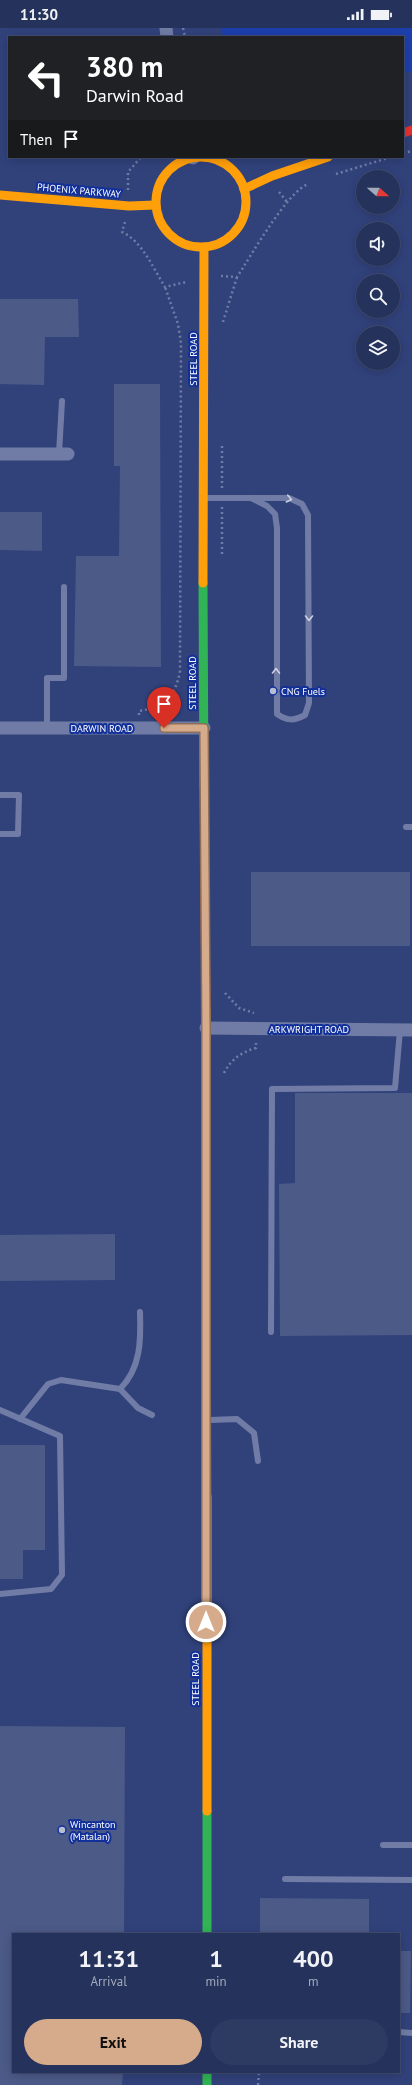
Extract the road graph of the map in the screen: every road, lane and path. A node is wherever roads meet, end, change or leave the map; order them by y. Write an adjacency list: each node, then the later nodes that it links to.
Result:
1 (191, 158): 10 (main road)
2 (209, 158): 7 (main road)
3 (325, 158): 7 (main road)
4 (388, 158): 5 (path)
5 (334, 175)
6 (315, 182): 9 (path)
7 (244, 189): 11 (main road)
8 (0, 195): 10 (main road, PHOENIX PARKWAY)
9 (288, 202)
10 (155, 206): 11 (main road)
11 (204, 248): 16 (main road, STEEL ROAD)
12 (165, 286): 21 (path)
13 (62, 401): 15 (lane)
14 (0, 454): 15 (street)
15 (64, 454)
16 (202, 498): 17 (lane); 22 (main road, STEEL ROAD)
17 (250, 498): 17 (lane, one-way to 17)
18 (64, 587): 20 (lane)
19 (0, 728): 20 (street, DARWIN ROAD)
20 (47, 728): 21 (street, DARWIN ROAD)
21 (138, 728): 22 (street, DARWIN ROAD)
22 (204, 728): 25 (main road, STEEL ROAD)
23 (0, 795): 24 (lane)
24 (0, 834)
25 (206, 1028): 26 (street, ARKWRIGHT ROAD); 33 (main road, STEEL ROAD)
26 (406, 1030): 28 (lane)
27 (140, 1312): 29 (lane)
28 (271, 1332)
29 (120, 1389): 31 (lane); 32 (lane)
30 (0, 1410): 32 (lane)
31 (152, 1415)
32 (20, 1419): 35 (lane)
33 (206, 1420): 34 (lane); 40 (main road, STEEL ROAD)
34 (258, 1461)
35 (0, 1594)
36 (383, 1845): 37 (lane)
37 (412, 1845)
38 (285, 1879): 39 (lane)
39 (412, 1880)
40 (206, 1933)
41 (400, 2032): 42 (lane)
42 (412, 2033)
43 (207, 2073): 45 (main road)
44 (258, 2073): 46 (path)
45 (207, 2085)
46 (258, 2085)

